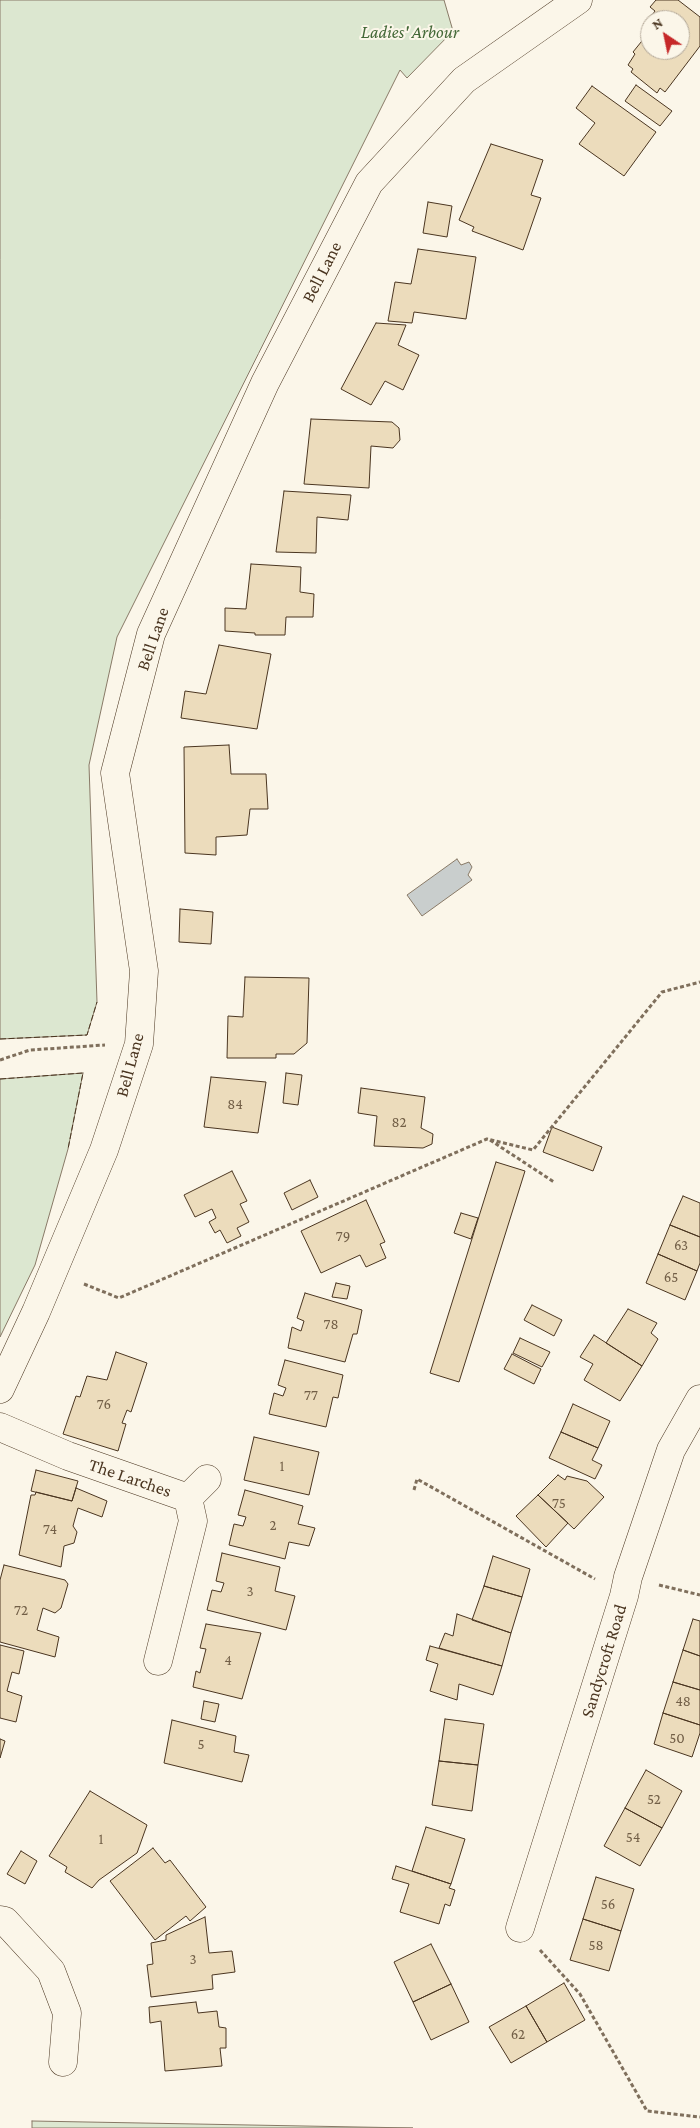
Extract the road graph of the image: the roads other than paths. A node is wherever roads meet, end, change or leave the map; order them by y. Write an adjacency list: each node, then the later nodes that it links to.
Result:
1 (578, 0): 2 (street, Bell Lane)
2 (0, 1389)
3 (700, 1399): 7 (street, Sandycroft Road)
4 (0, 1427): 5 (street, The Larches)
5 (158, 1661)
6 (0, 1920): 8 (street)
7 (520, 1928)
8 (63, 2062)

